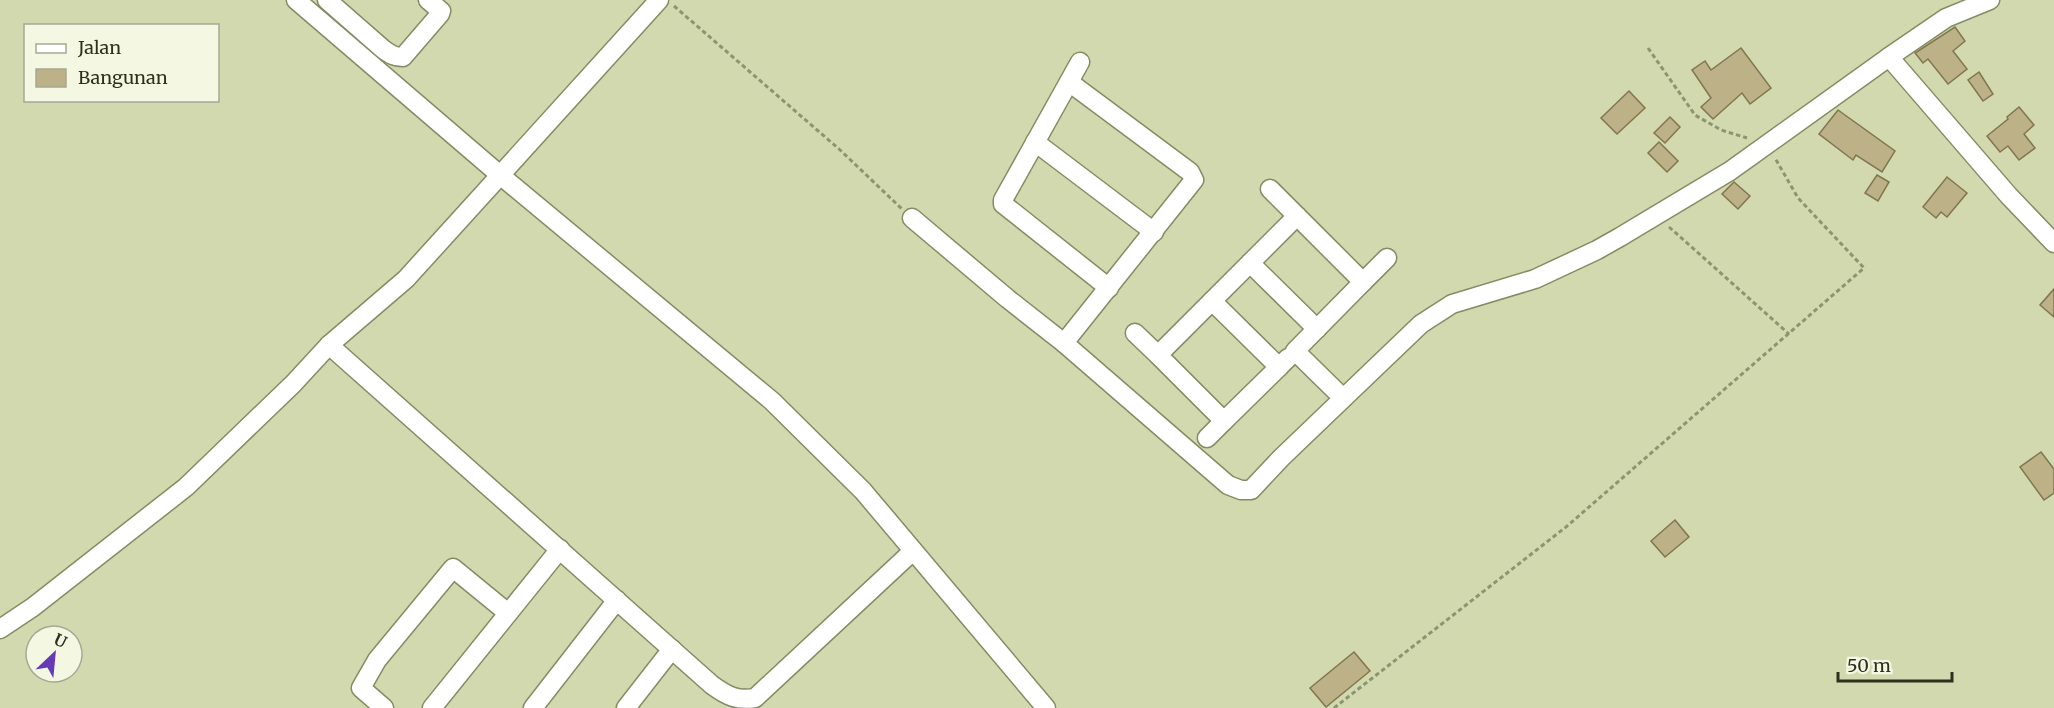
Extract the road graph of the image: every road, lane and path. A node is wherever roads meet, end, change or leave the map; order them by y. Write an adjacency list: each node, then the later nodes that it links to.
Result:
1 (296, 0): 13 (street)
2 (327, 0): 3 (street)
3 (428, 0)
4 (660, 0): 13 (street)
5 (667, 0): 17 (path)
6 (1990, 0): 8 (street)
7 (1648, 48): 12 (path)
8 (1888, 57): 12 (street); 19 (street)
9 (1080, 62): 10 (street)
10 (1069, 82): 11 (street); 18 (street)
11 (1035, 142): 18 (street); 23 (street)
12 (1768, 145): 16 (street); 27 (path)
13 (500, 175): 29 (street); 37 (street)
14 (1270, 189): 15 (street)
15 (1297, 216): 21 (street); 22 (street)
16 (1656, 216): 27 (path); 33 (street)
17 (912, 218): 28 (street)
18 (1154, 232): 23 (street)
19 (2054, 243)
20 (1387, 258): 22 (street)
21 (1250, 263): 24 (street); 25 (street)
22 (1364, 282): 25 (street)
23 (1109, 288): 28 (street)
24 (1212, 301): 31 (street); 32 (street)
25 (1317, 329): 30 (street)
26 (1135, 333): 31 (street)
27 (1789, 334): 49 (path)
28 (1064, 343): 33 (street)
29 (328, 345): 38 (street); 41 (street)
30 (1295, 351): 32 (street); 33 (street)
31 (1158, 355): 34 (street)
32 (1279, 367): 34 (street)
33 (1343, 398)
34 (1224, 422): 35 (street)
35 (1207, 438)
36 (497, 511): 38 (street)
37 (913, 551): 43 (street); 48 (street)
38 (556, 554): 39 (street); 40 (street)
39 (617, 600): 42 (street); 46 (street)
40 (508, 613): 44 (street); 45 (street)
41 (0, 629)
42 (672, 649): 43 (street); 47 (street)
43 (719, 701)
44 (384, 708)
45 (432, 708)
46 (533, 708)
47 (626, 708)
48 (1046, 708)
49 (1334, 708)

